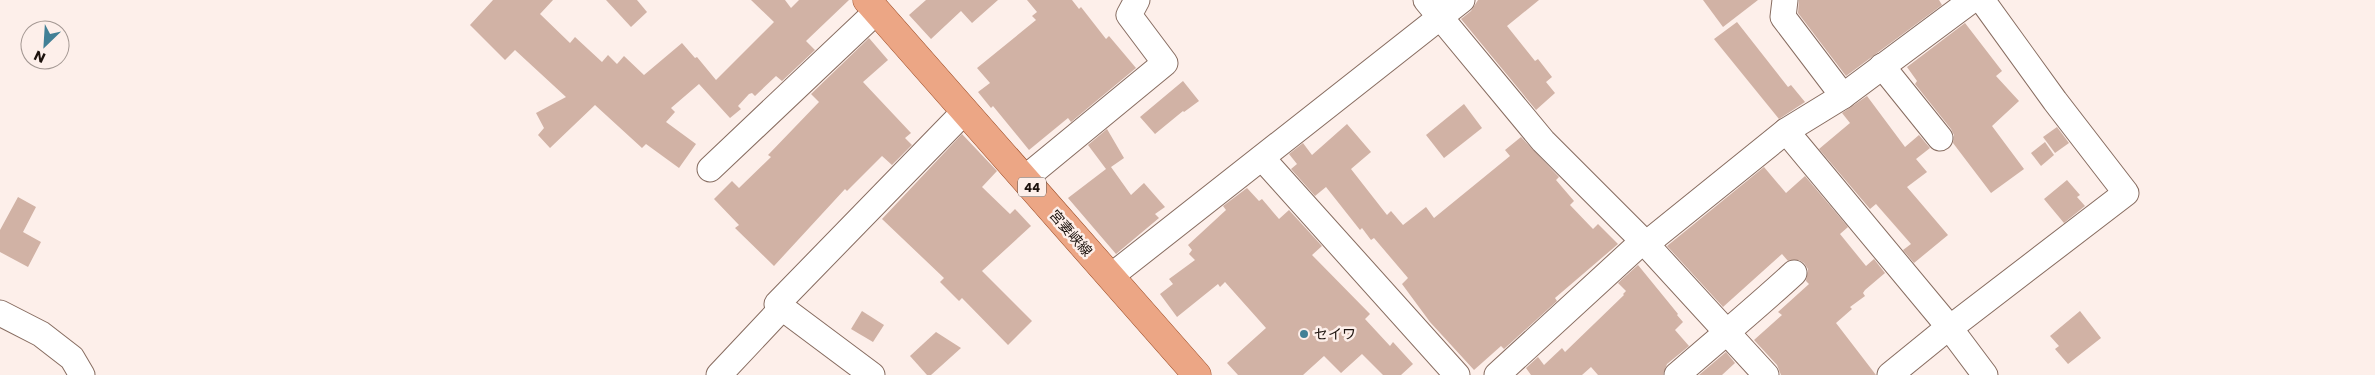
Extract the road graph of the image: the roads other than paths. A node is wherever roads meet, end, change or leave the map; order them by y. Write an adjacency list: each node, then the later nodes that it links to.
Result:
1 (1137, 0): 15 (street)
2 (1462, 0): 7 (street)
3 (1785, 0): 9 (street)
4 (1972, 0): 8 (street)
5 (1982, 0): 21 (street)
6 (872, 6): 10 (main road, 宮妻峡線 / 44); 14 (street)
7 (1433, 9): 13 (street); 16 (street)
8 (1882, 66): 9 (street); 12 (street)
9 (1843, 96): 11 (street)
10 (964, 112): 15 (main road, 宮妻峡線 / 44); 19 (street)
11 (1786, 131): 16 (street); 21 (street)
12 (1940, 138)
13 (1262, 158): 18 (street); 27 (street)
14 (710, 169)
15 (1024, 179): 18 (main road, 宮妻峡線 / 44)
16 (1644, 242): 22 (street); 28 (street)
17 (1794, 273): 22 (street)
18 (1110, 277): 26 (main road, 宮妻峡線 / 44)
19 (782, 308): 24 (street); 25 (street)
20 (0, 314): 23 (street)
21 (1950, 327): 31 (street); 32 (street)
22 (1727, 331): 29 (street); 30 (street)
23 (82, 375)
24 (718, 375)
25 (872, 375)
26 (1197, 375)
27 (1457, 375)
28 (1497, 375)
29 (1677, 375)
30 (1766, 375)
31 (1890, 375)
32 (1985, 375)

